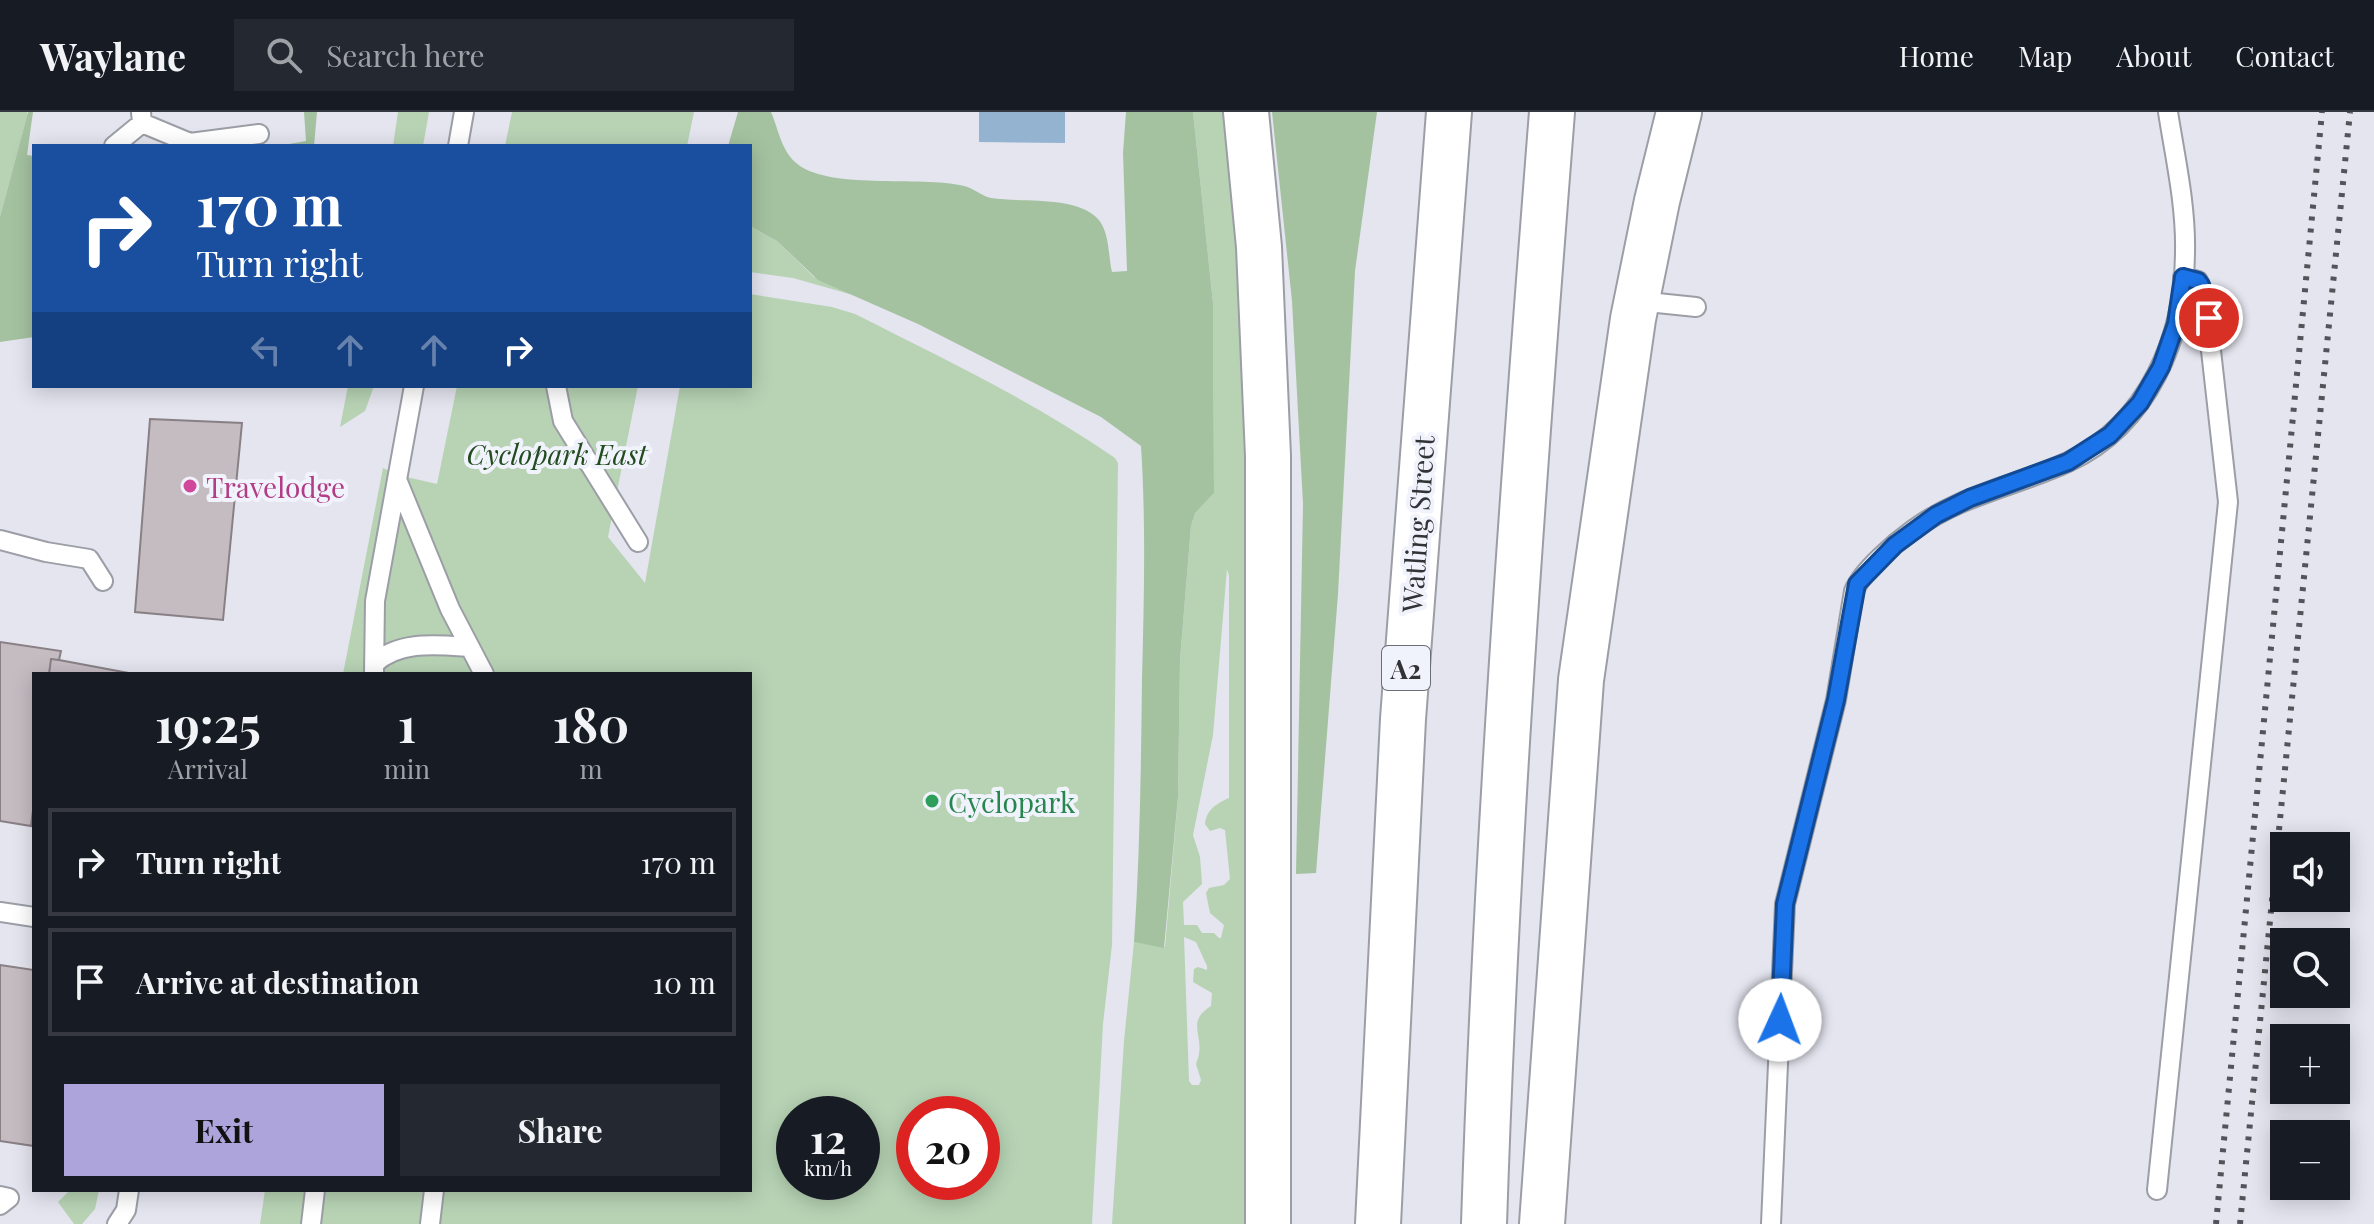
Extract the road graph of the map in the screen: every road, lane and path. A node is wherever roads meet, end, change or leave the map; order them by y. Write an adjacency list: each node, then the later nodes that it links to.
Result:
1 (464, 112): 10 (lane)
2 (1246, 112): 34 (highway)
3 (1449, 112): 35 (highway, Watling Street / A2)
4 (1552, 112): 36 (highway)
5 (1679, 112): 12 (highway)
6 (2168, 112): 11 (lane)
7 (142, 118): 8 (lane); 9 (lane)
8 (259, 134)
9 (116, 144)
10 (458, 144)
11 (2183, 277): 25 (lane); 38 (lane)
12 (1638, 301): 13 (lane); 37 (highway)
13 (1696, 307)
14 (414, 388): 16 (lane)
15 (556, 388): 18 (lane)
16 (398, 482): 20 (lane); 21 (lane)
17 (0, 540): 19 (lane)
18 (638, 542)
19 (103, 581)
20 (470, 647): 21 (lane); 22 (lane)
21 (374, 669)
22 (483, 672)
23 (0, 912): 24 (lane)
24 (32, 917)
25 (2157, 1190)
26 (129, 1192): 31 (lane)
27 (315, 1192): 32 (lane)
28 (434, 1192): 33 (lane)
29 (0, 1196): 30 (lane)
30 (0, 1205)
31 (117, 1224)
32 (311, 1224)
33 (430, 1224)
34 (1268, 1224)
35 (1378, 1224)
36 (1484, 1224)
37 (1542, 1224)
38 (1771, 1224)

